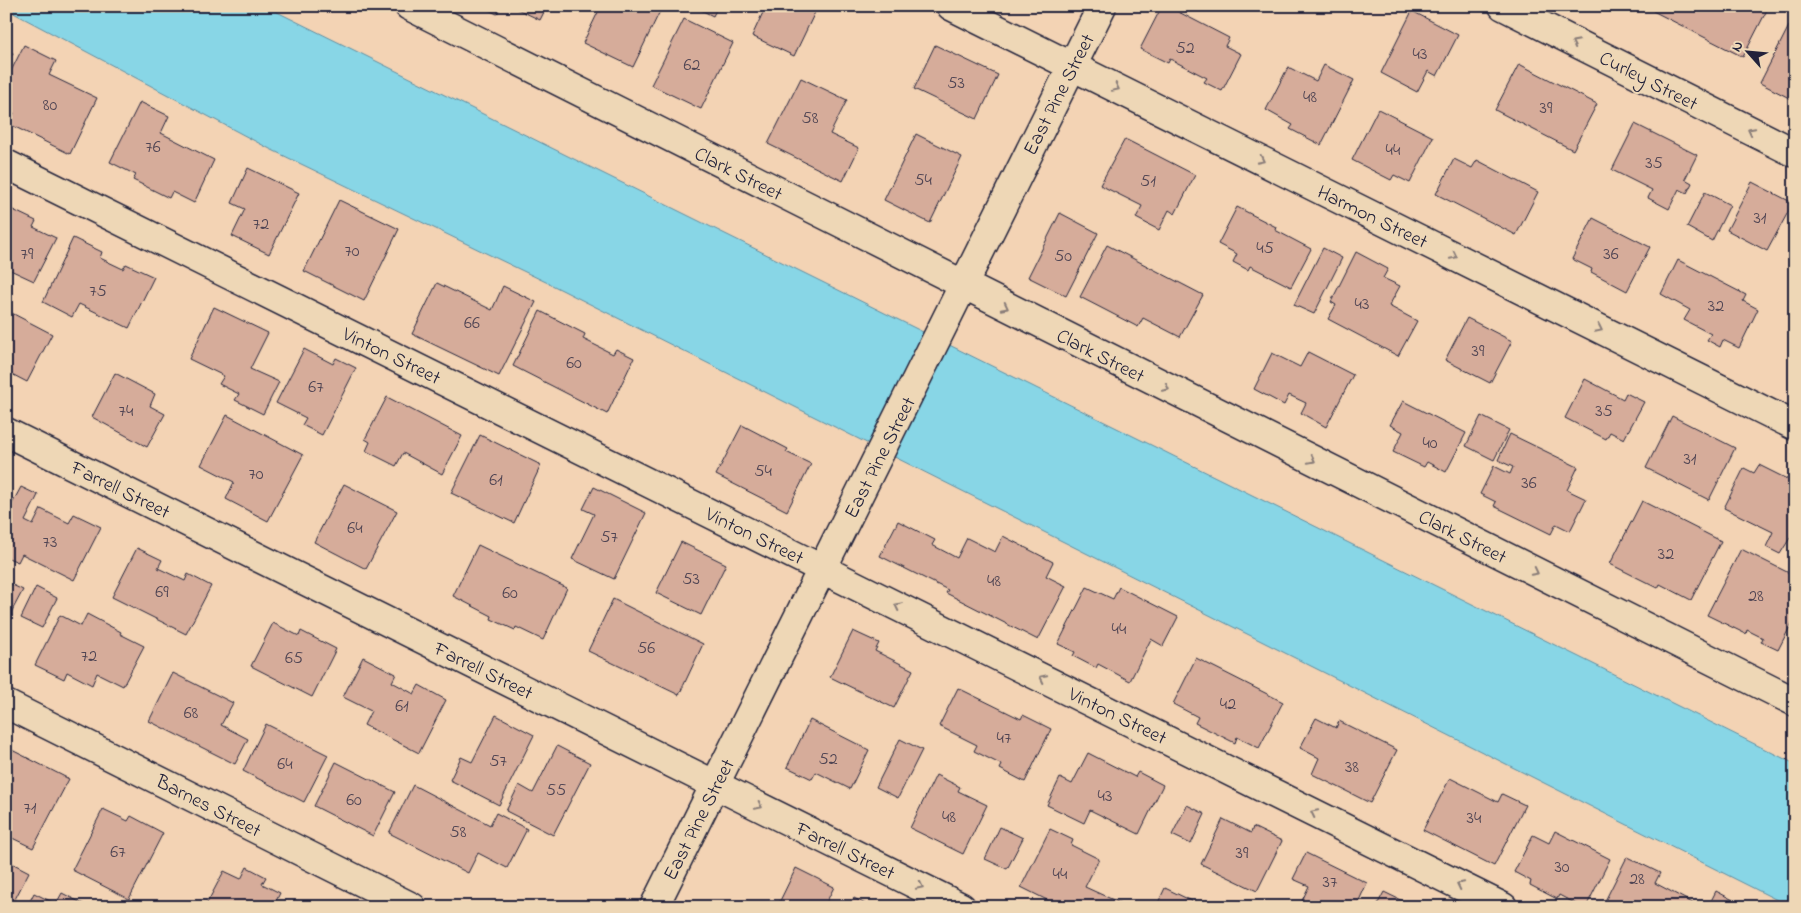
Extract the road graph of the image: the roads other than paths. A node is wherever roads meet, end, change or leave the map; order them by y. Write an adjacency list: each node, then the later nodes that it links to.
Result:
1 (409, 6): 8 (street, Clark Street)
2 (951, 6): 5 (street, Harmon Street)
3 (1102, 6): 5 (street, East Pine Street)
4 (1503, 6): 6 (street, Curley Street, one-way to 4)
5 (1072, 66): 8 (street, East Pine Street); 9 (street, Harmon Street, one-way to 9)
6 (1795, 153)
7 (6, 164): 11 (street, Vinton Street)
8 (962, 285): 11 (street, East Pine Street); 12 (street, Clark Street, one-way to 12)
9 (1795, 426)
10 (6, 432): 14 (street, Farrell Street)
11 (823, 568): 14 (street, East Pine Street); 18 (street, Vinton Street, one-way to 11)
12 (1795, 702)
13 (6, 704): 15 (street, Barnes Street)
14 (715, 785): 16 (street, East Pine Street); 17 (street, Farrell Street, one-way to 17)
15 (412, 907)
16 (654, 907)
17 (961, 907)
18 (1503, 907)

